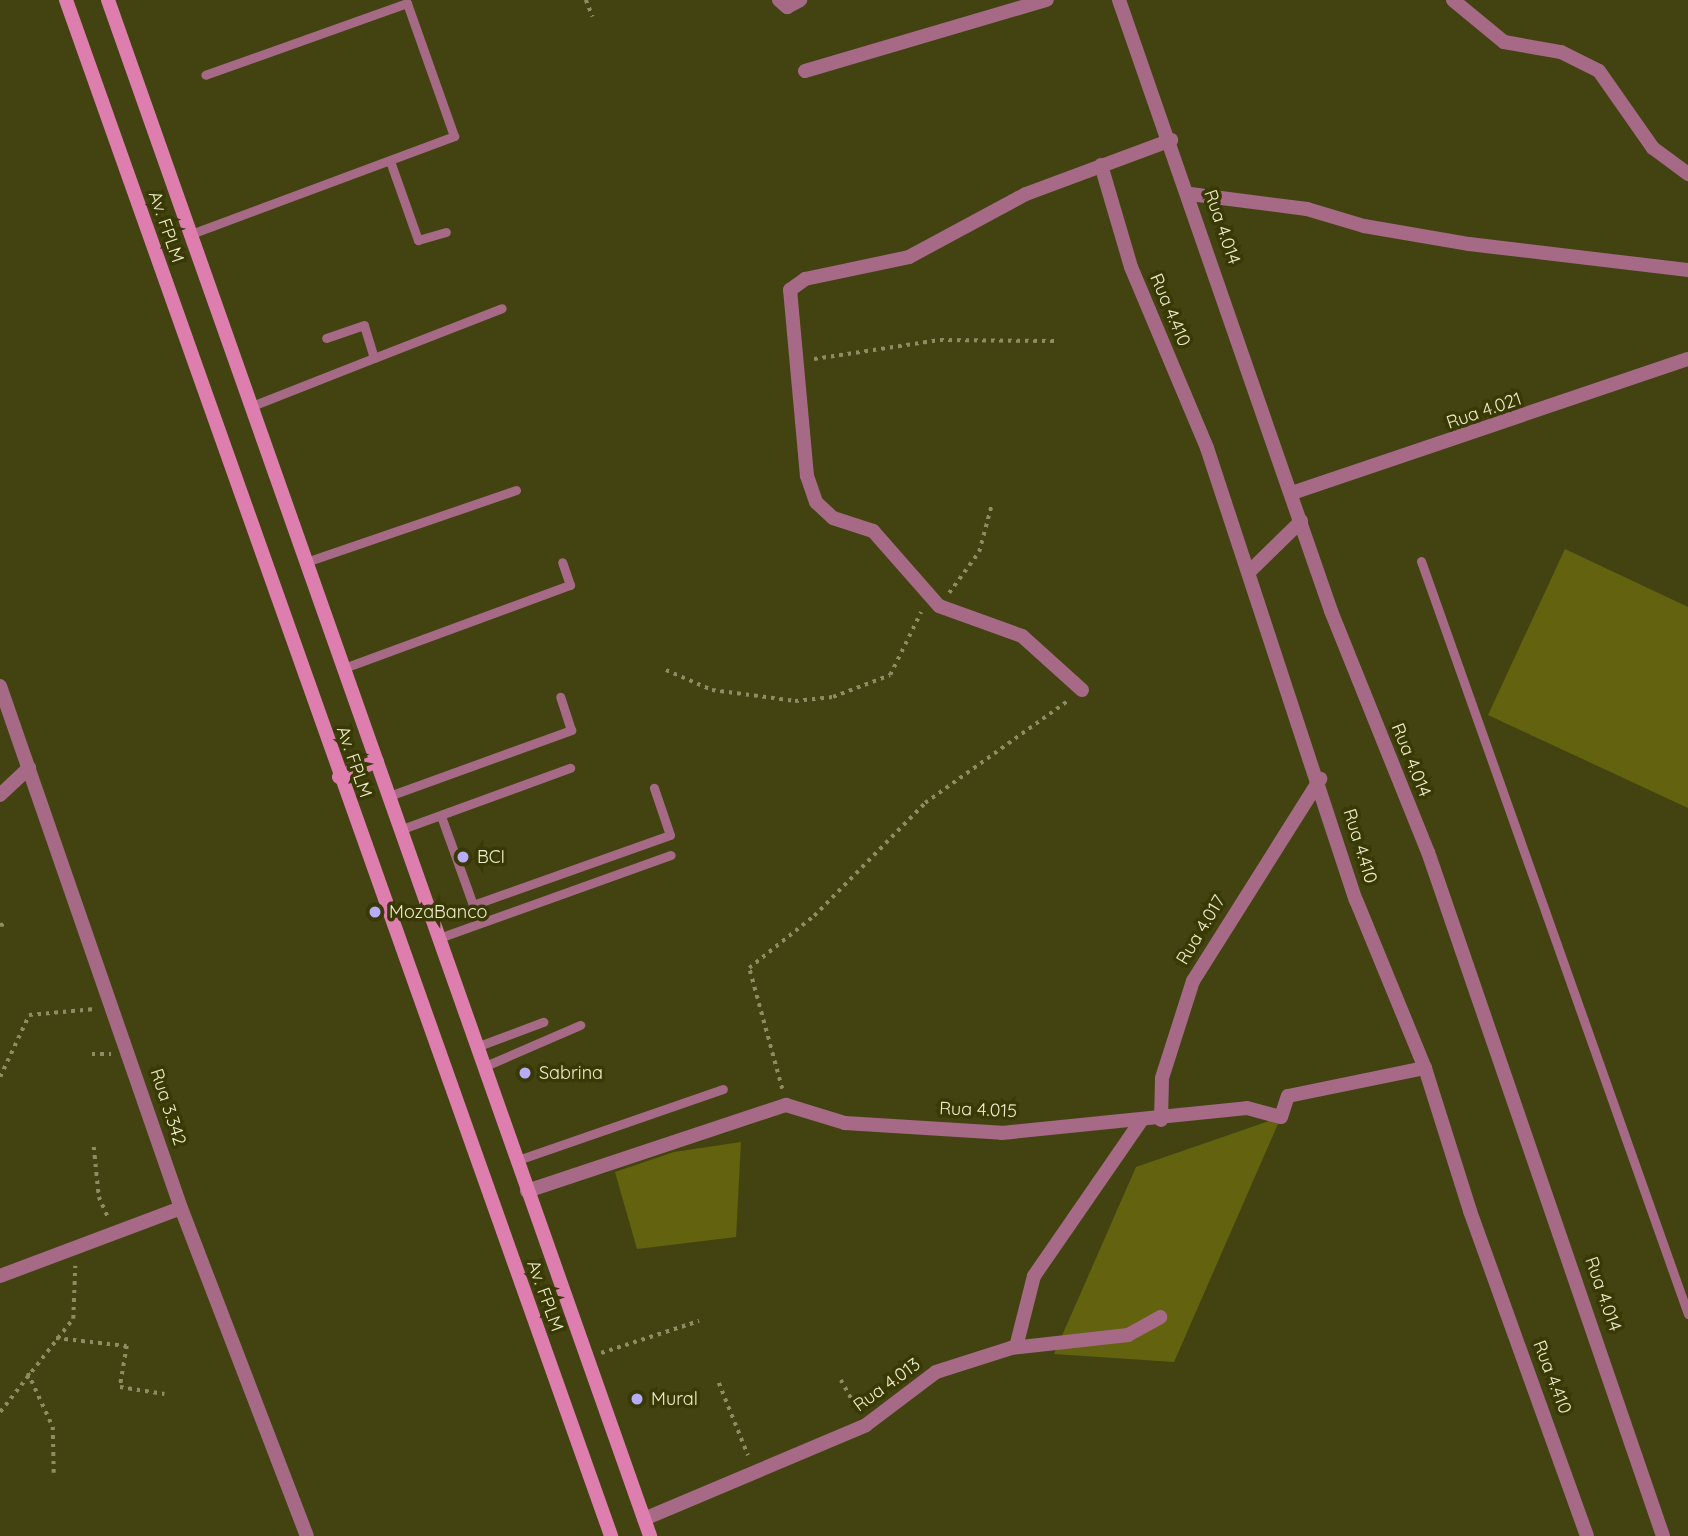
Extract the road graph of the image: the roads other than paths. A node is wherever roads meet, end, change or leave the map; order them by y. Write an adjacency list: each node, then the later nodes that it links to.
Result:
1 (66, 0): 37 (main road, Av. FPLM)
2 (108, 0): 16 (main road, Av. FPLM)
3 (779, 0): 4 (street)
4 (800, 0)
5 (1047, 0): 8 (street)
6 (1119, 0): 10 (street, Rua 4.014)
7 (1453, 0): 13 (street)
8 (806, 71)
9 (205, 75): 11 (lane)
10 (1171, 140): 12 (street); 14 (street, Rua 4.014)
11 (390, 161): 15 (lane); 16 (lane)
12 (1101, 165): 29 (street, Rua 4.410); 32 (street)
13 (1688, 174)
14 (1190, 194): 17 (street); 24 (street, Rua 4.014)
15 (446, 232)
16 (191, 234): 22 (main road, Av. FPLM)
17 (1688, 270)
18 (502, 308): 20 (lane)
19 (326, 338): 20 (lane)
20 (374, 358): 22 (lane)
21 (1688, 359): 24 (street, Rua 4.021)
22 (252, 406): 27 (main road, Av. FPLM)
23 (516, 490): 27 (lane)
24 (1292, 494): 25 (street, Rua 4.014)
25 (1301, 521): 29 (street); 66 (street, Rua 4.014)
26 (1421, 561): 58 (lane)
27 (306, 562): 30 (main road, Av. FPLM)
28 (562, 562): 30 (lane)
29 (1249, 572): 38 (street, Rua 4.410)
30 (344, 668): 34 (main road, Av. FPLM)
31 (0, 686): 35 (street, Rua 3.342)
32 (1082, 690)
33 (560, 697): 41 (lane)
34 (377, 761): 37 (main road); 41 (main road, Av. FPLM)
35 (29, 768): 40 (street); 56 (street, Rua 3.342)
36 (570, 768): 42 (lane)
37 (339, 776): 63 (main road, Av. FPLM)
38 (1320, 779): 50 (street, Rua 4.410); 52 (street, Rua 4.017)
39 (654, 788): 42 (lane)
40 (0, 795)
41 (389, 796): 43 (main road, Av. FPLM)
42 (441, 816): 43 (lane)
43 (402, 828): 45 (main road, Av. FPLM)
44 (671, 855): 45 (lane)
45 (439, 938): 48 (main road, Av. FPLM)
46 (543, 1023): 48 (lane)
47 (580, 1025): 49 (lane)
48 (476, 1047): 49 (main road, Av. FPLM)
49 (482, 1067): 54 (main road, Av. FPLM)
50 (1425, 1068): 52 (street, Rua 4.015); 65 (street, Rua 4.410)
51 (723, 1089): 54 (lane)
52 (1161, 1120): 53 (street, Rua 4.015)
53 (1141, 1121): 55 (street, Rua 4.015); 60 (street)
54 (515, 1161): 55 (main road, Av. FPLM)
55 (527, 1191): 61 (main road, Av. FPLM)
56 (181, 1208): 57 (street); 62 (street, Rua 3.342)
57 (0, 1276)
58 (1688, 1314)
59 (1160, 1317): 60 (street, Rua 4.013)
60 (1016, 1347): 61 (street, Rua 4.013)
61 (644, 1519): 64 (main road, Av. FPLM)
62 (307, 1536)
63 (611, 1536)
64 (650, 1536)
65 (1587, 1536)
66 (1663, 1536)

